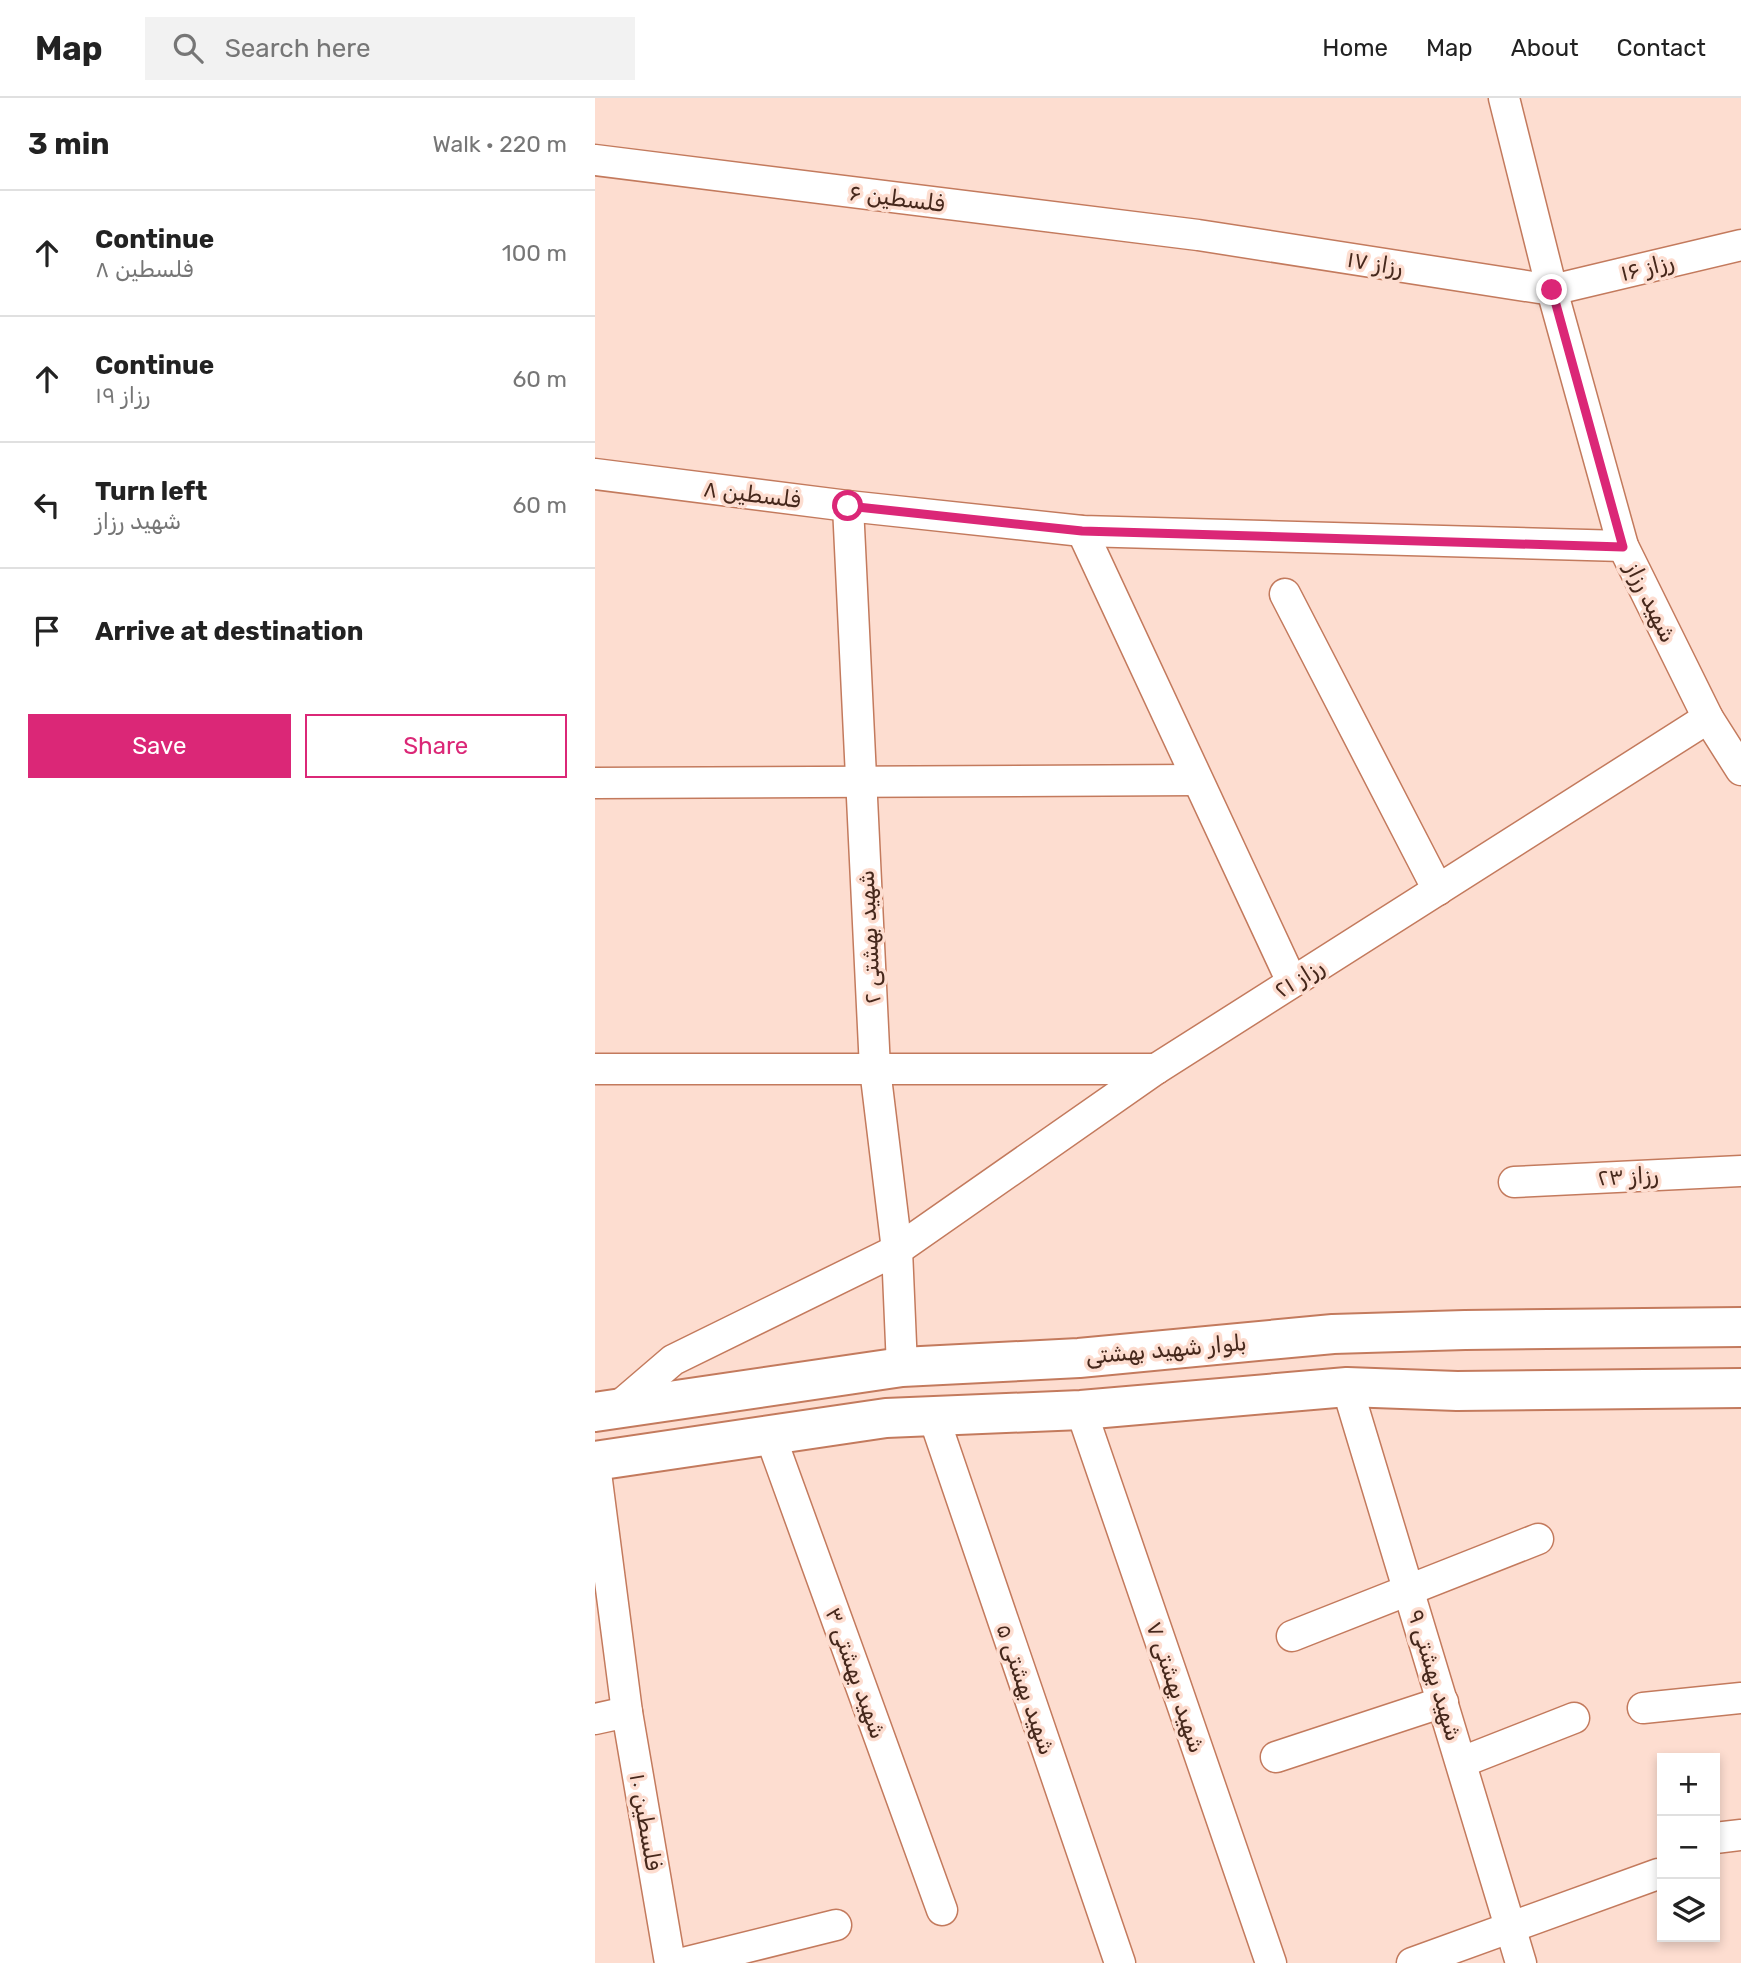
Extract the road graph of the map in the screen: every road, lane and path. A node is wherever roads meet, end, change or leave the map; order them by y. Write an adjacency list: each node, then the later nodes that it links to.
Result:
1 (1504, 98): 5 (street, شهید رزاز)
2 (595, 160): 3 (street, فلسطین ۶)
3 (1199, 235): 5 (street, رزاز ۱۷)
4 (1741, 245): 5 (street, رزاز ۱۶)
5 (1552, 290): 9 (street, شهید رزاز)
6 (595, 474): 7 (street, فلسطین ۸)
7 (848, 506): 8 (street, فلسطین ۸); 14 (street, شهید بهشتی ۲)
8 (1082, 531): 9 (street, فلسطین ۸); 13 (street)
9 (1623, 547): 11 (street, شهید رزاز)
10 (1285, 594): 16 (street)
11 (1709, 718): 12 (street, شهید رزاز); 16 (street, رزاز ۲۱)
12 (1741, 770)
13 (1196, 780): 14 (street); 17 (street)
14 (861, 782): 15 (street); 19 (street, شهید بهشتی ۲)
15 (595, 783)
16 (1438, 890): 17 (street, رزاز ۲۱)
17 (1291, 982): 20 (street, رزاز ۲۱)
18 (595, 1069): 19 (street)
19 (875, 1069): 20 (street); 23 (street, شهید بهشتی ۲)
20 (1156, 1069): 23 (street, رزاز ۲۱)
21 (1741, 1171): 22 (street, رزاز ۲۳)
22 (1514, 1182)
23 (897, 1250): 25 (street, شهید بهشتی ۲); 28 (street, رزاز ۲۱)
24 (1741, 1327): 25 (main road, بلوار شهید بهشتی)
25 (902, 1367): 28 (main road, بلوار شهید بهشتی)
26 (1347, 1387): 27 (main road); 29 (main road); 34 (street, شهید بهشتی ۹)
27 (1741, 1388)
28 (606, 1410)
29 (1081, 1410): 30 (main road); 53 (street, شهید بهشتی ۷)
30 (933, 1415): 31 (main road); 52 (street, شهید بهشتی ۵)
31 (770, 1435): 32 (main road); 47 (street, شهید بهشتی ۳)
32 (595, 1463): 39 (street, فلسطین ۱۰)
33 (1538, 1539): 34 (street)
34 (1409, 1589): 35 (street); 37 (street, شهید بهشتی ۹)
35 (1292, 1636)
36 (1741, 1698): 38 (street)
37 (1443, 1702): 42 (street); 43 (street, شهید بهشتی ۹)
38 (1643, 1708)
39 (627, 1712): 41 (street); 50 (street, فلسطین ۱۰)
40 (1574, 1718): 43 (street)
41 (595, 1719)
42 (1276, 1756)
43 (1462, 1762): 49 (street, شهید بهشتی ۹)
44 (1741, 1835): 45 (street)
45 (1720, 1837)
46 (1657, 1874): 49 (street)
47 (942, 1910)
48 (836, 1925): 51 (street)
49 (1511, 1927): 54 (street); 55 (street, شهید بهشتی ۹)
50 (670, 1963)
51 (683, 1963)
52 (1120, 1963)
53 (1271, 1963)
54 (1412, 1963)
55 (1521, 1963)

